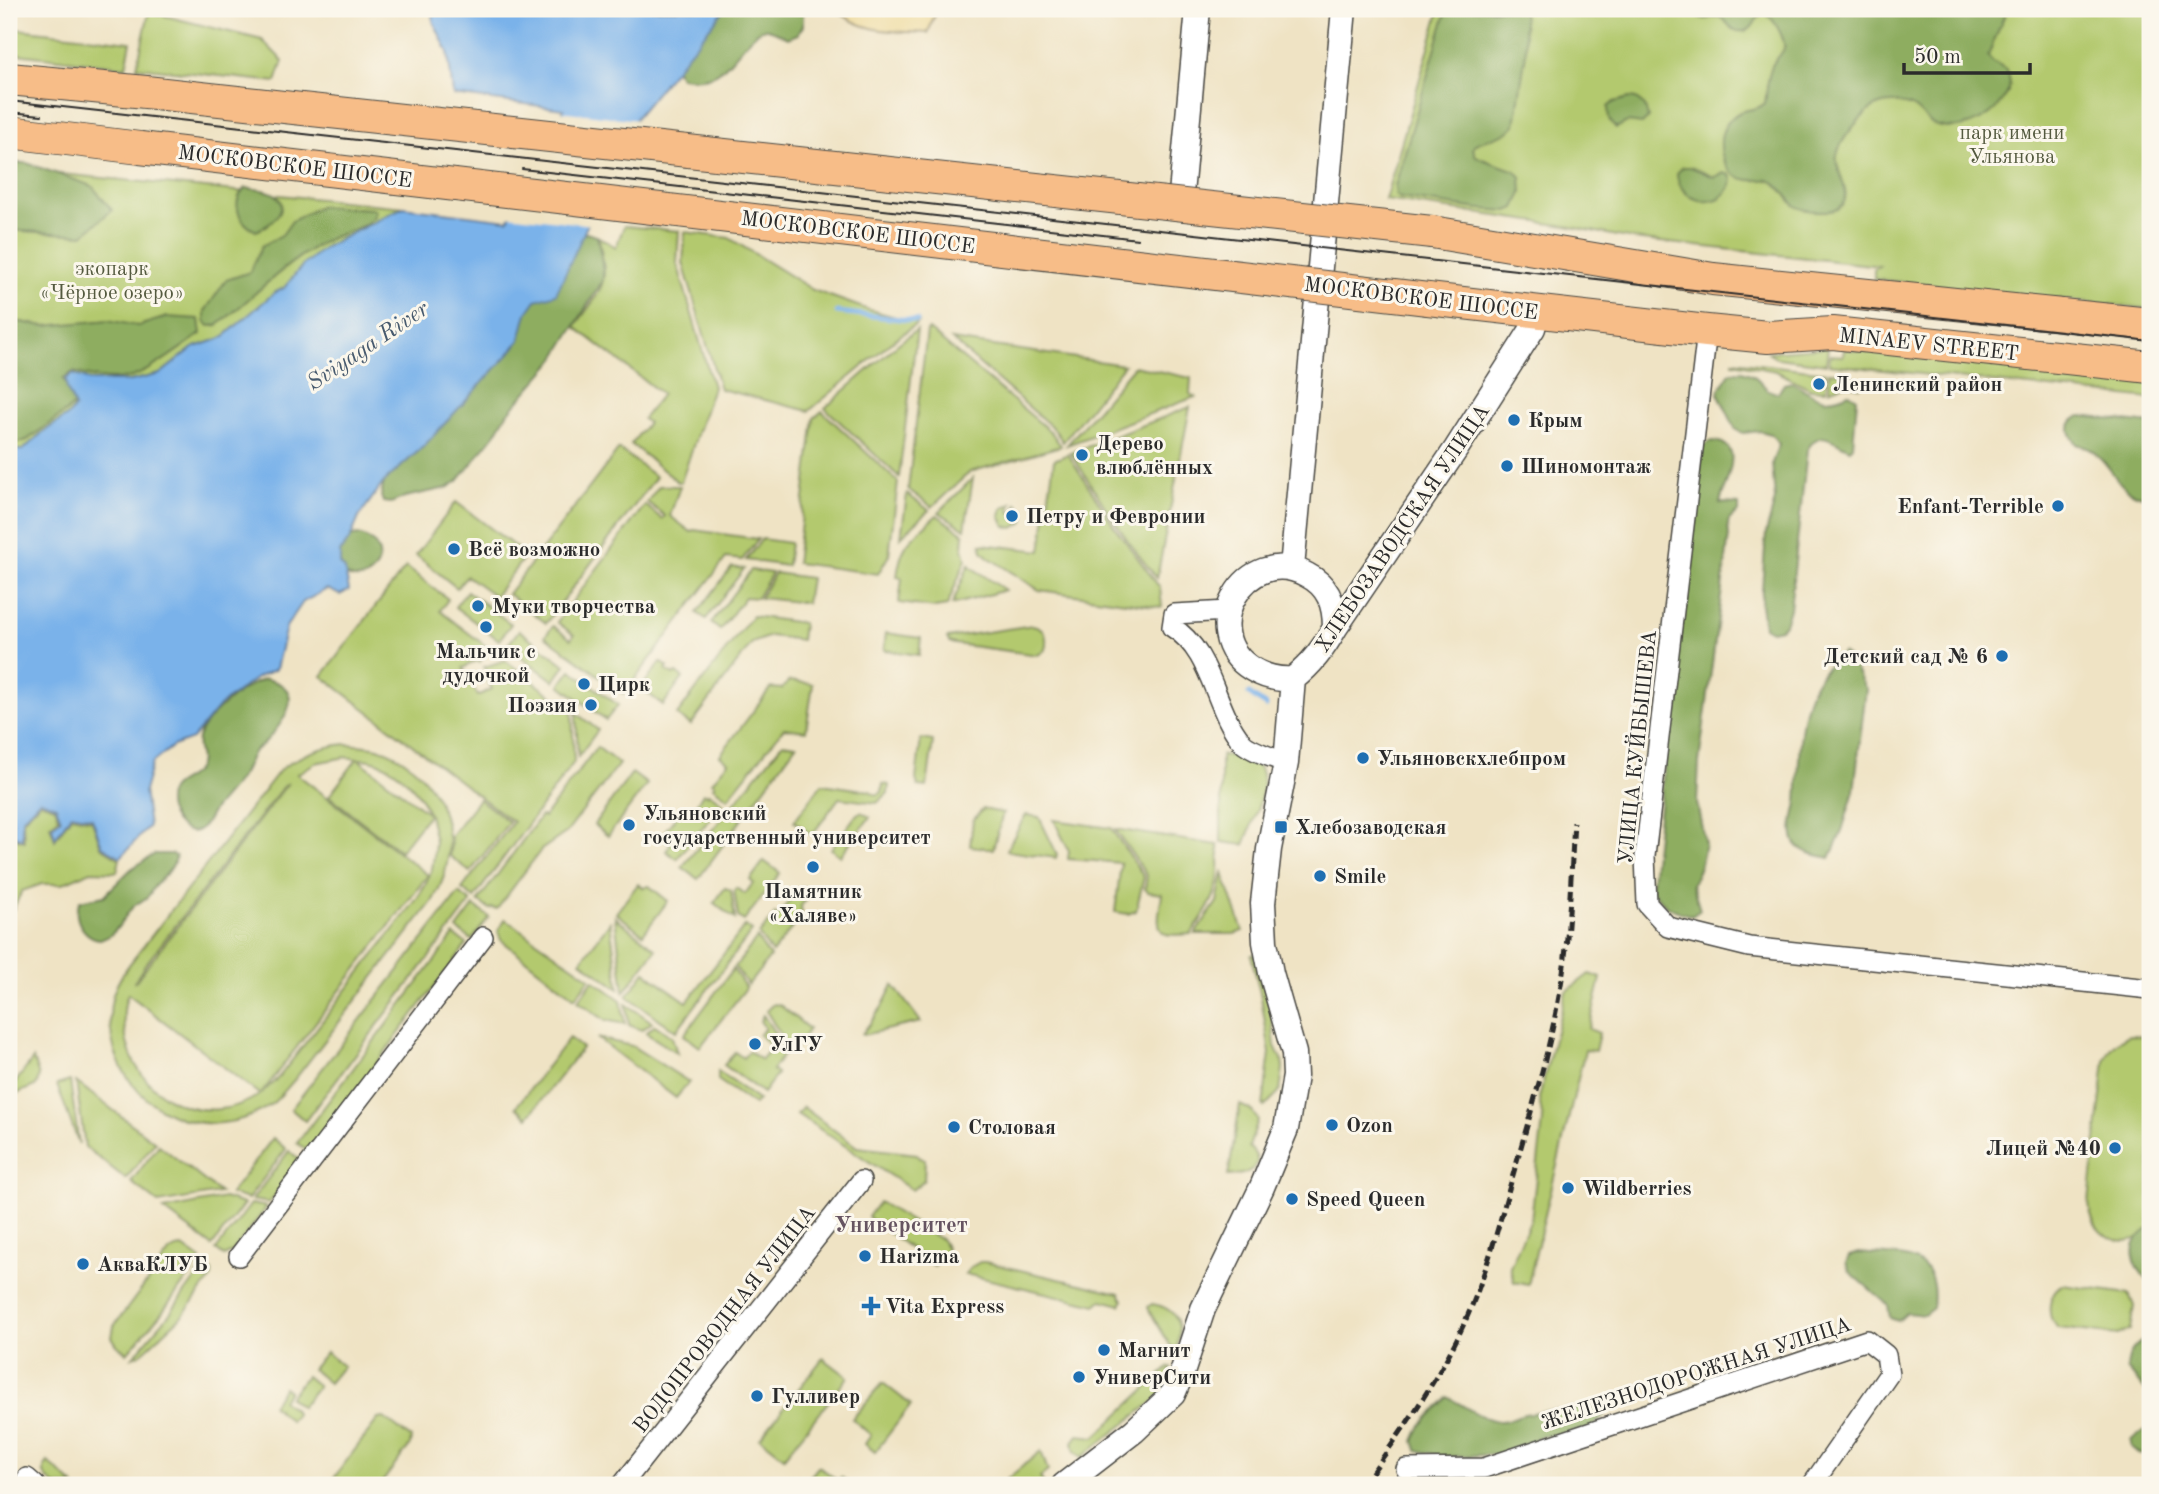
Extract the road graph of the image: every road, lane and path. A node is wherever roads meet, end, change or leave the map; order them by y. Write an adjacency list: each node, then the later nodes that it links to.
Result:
1 (1198, 9): 5 (street)
2 (1344, 9): 12 (street)
3 (9, 79): 5 (main road, bridge)
4 (9, 132): 7 (main road, МОСКОВСКОЕ ШОССЕ, bridge)
5 (1180, 205): 6 (main road, MINAEV STREET, bridge)
6 (1801, 288): 8 (main road, MINAEV STREET); 9 (main road)
7 (1537, 312): 10 (main road, МОСКОВСКОЕ ШОССЕ); 14 (street, ХЛЕБОЗАВОДСКАЯ УЛИЦА)
8 (2150, 324)
9 (1796, 335): 10 (main road, MINAEV STREET); 11 (main road, MINAEV STREET)
10 (1706, 342): 18 (street, УЛИЦА КУЙБЫШЕВА)
11 (2150, 367)
12 (1292, 568): 13 (street); 14 (street)
13 (1228, 611): 15 (street); 16 (street)
14 (1335, 628): 15 (street, ХЛЕБОЗАВОДСКАЯ УЛИЦА)
15 (1293, 679): 16 (street)
16 (1286, 763): 23 (street)
17 (483, 937): 20 (street)
18 (2150, 989)
19 (860, 1181): 22 (street, ВОДОПРОВОДНАЯ УЛИЦА)
20 (239, 1256)
21 (1406, 1469): 24 (street, ЖЕЛЕЗНОДОРОЖНАЯ УЛИЦА)
22 (622, 1485)
23 (1064, 1485)
24 (1812, 1485)

